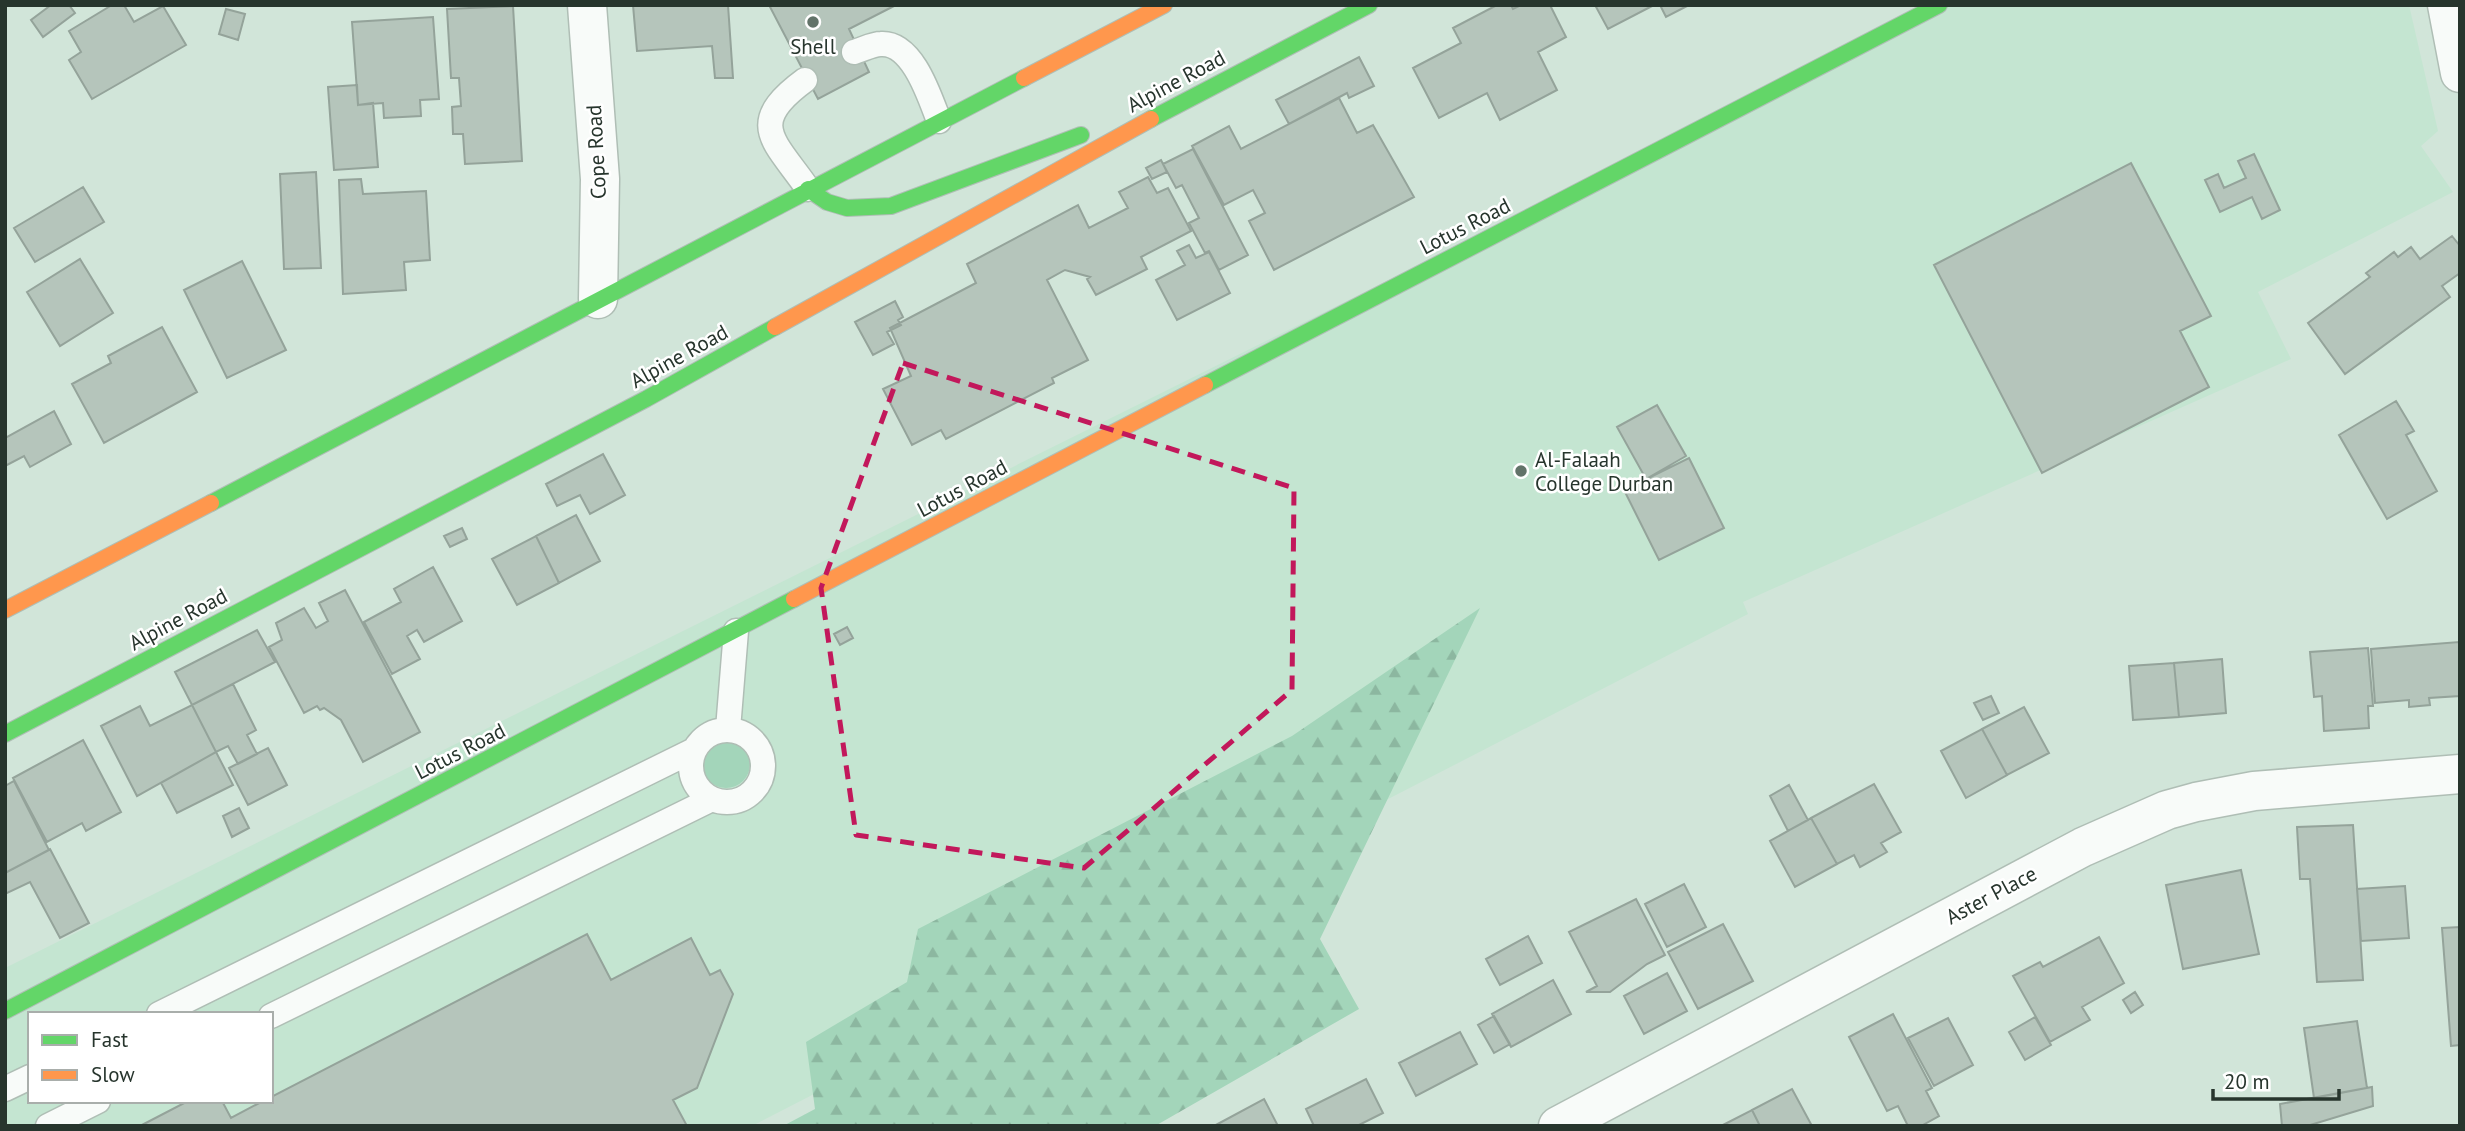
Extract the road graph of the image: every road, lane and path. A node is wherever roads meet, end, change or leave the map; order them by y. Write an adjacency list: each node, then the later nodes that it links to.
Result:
1 (587, 5): 12 (street, Cope Road)
2 (1164, 5): 10 (main road)
3 (1369, 5): 9 (main road, Alpine Road)
4 (1939, 5): 14 (main road, Lotus Road)
5 (2447, 5): 7 (street)
6 (854, 52): 10 (lane)
7 (2460, 73)
8 (805, 80): 11 (lane)
9 (1213, 84): 11 (main road); 16 (main road, Alpine Road)
10 (939, 121): 11 (main road)
11 (808, 189): 12 (main road)
12 (598, 299): 13 (main road)
13 (5, 610)
14 (736, 631): 15 (lane); 20 (main road, Lotus Road)
15 (729, 729): 17 (lane); 19 (lane)
16 (5, 734)
17 (694, 750): 19 (lane); 21 (lane)
18 (2460, 774): 27 (street, Aster Place)
19 (712, 799): 22 (lane)
20 (5, 1011)
21 (163, 1012)
22 (273, 1015)
23 (28, 1078): 24 (lane)
24 (5, 1089)
25 (94, 1103): 26 (lane)
26 (48, 1126)
27 (1558, 1126)

